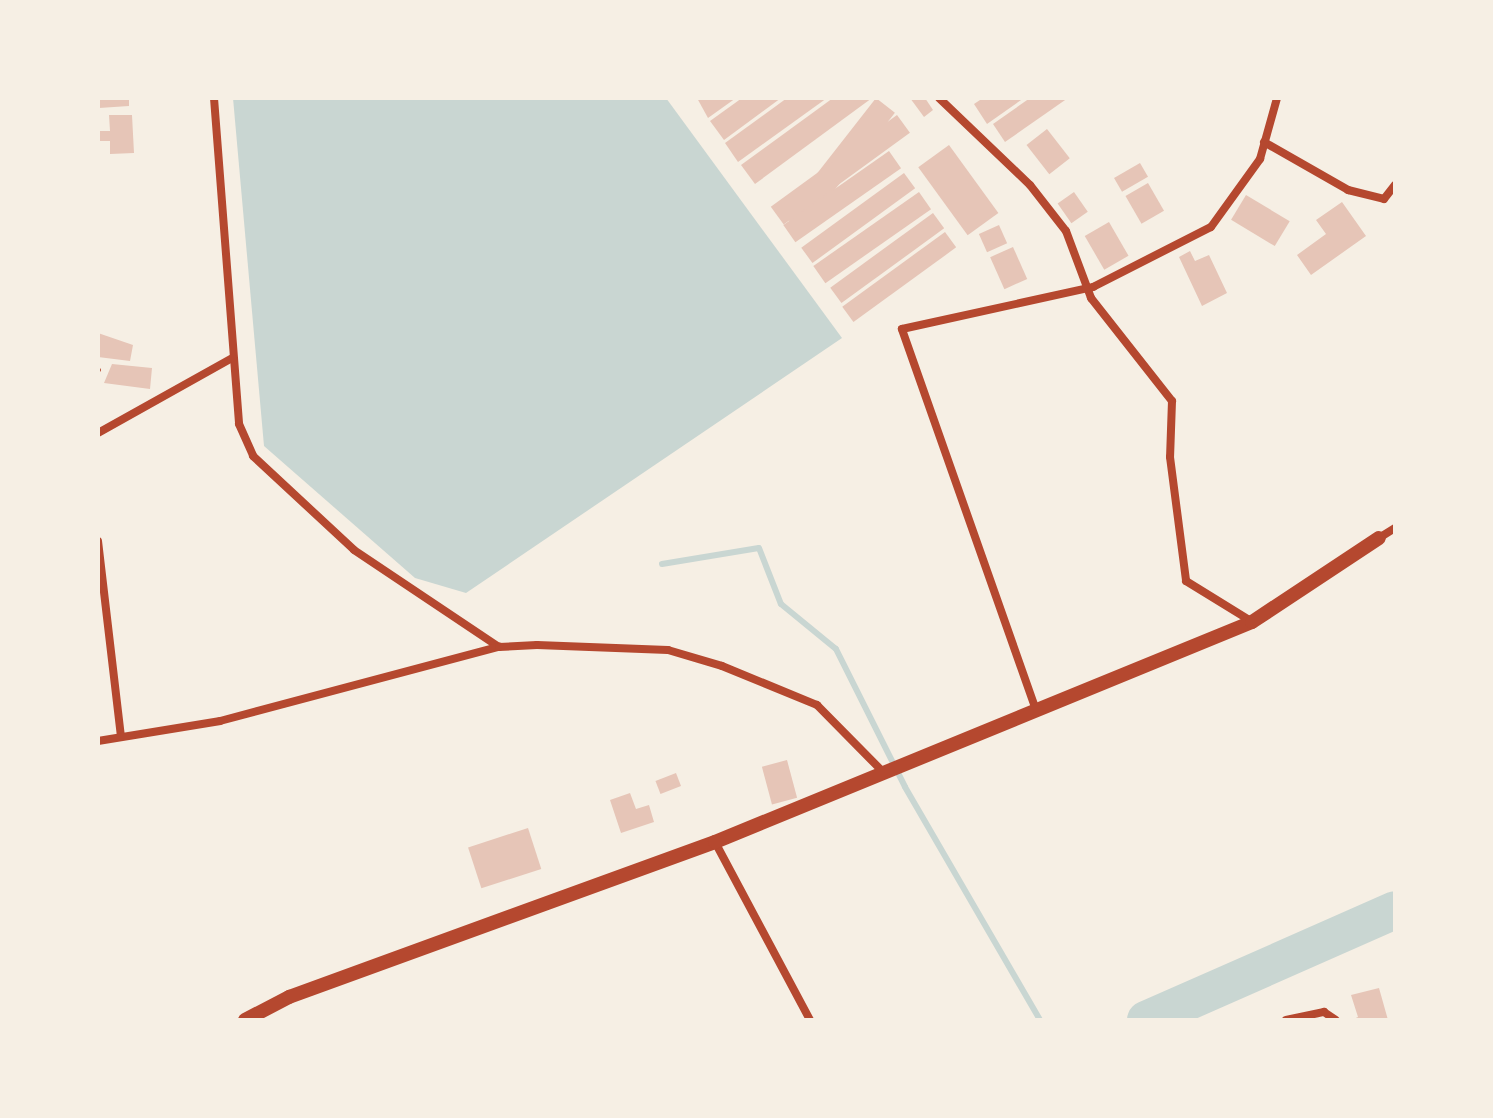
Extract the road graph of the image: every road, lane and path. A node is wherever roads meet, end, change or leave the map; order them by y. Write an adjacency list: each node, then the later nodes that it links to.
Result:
1 (214, 98): 7 (street)
2 (939, 98): 6 (street)
3 (1277, 98): 4 (street)
4 (1264, 142): 5 (street); 6 (street)
5 (1395, 185)
6 (1093, 287): 13 (street); 15 (street)
7 (232, 358): 8 (street); 14 (street)
8 (98, 433)
9 (1395, 528): 10 (street)
10 (1379, 538): 13 (street)
11 (98, 541): 12 (street)
12 (100, 578): 16 (street)
13 (1252, 622): 15 (street)
14 (499, 647): 16 (street); 18 (street)
15 (1036, 710): 18 (street)
16 (121, 737): 17 (street)
17 (98, 741)
18 (881, 770): 19 (street)
19 (715, 842): 20 (street); 21 (street)
20 (245, 1020)
21 (810, 1020)
22 (1286, 1020): 23 (street)
23 (1336, 1020)

